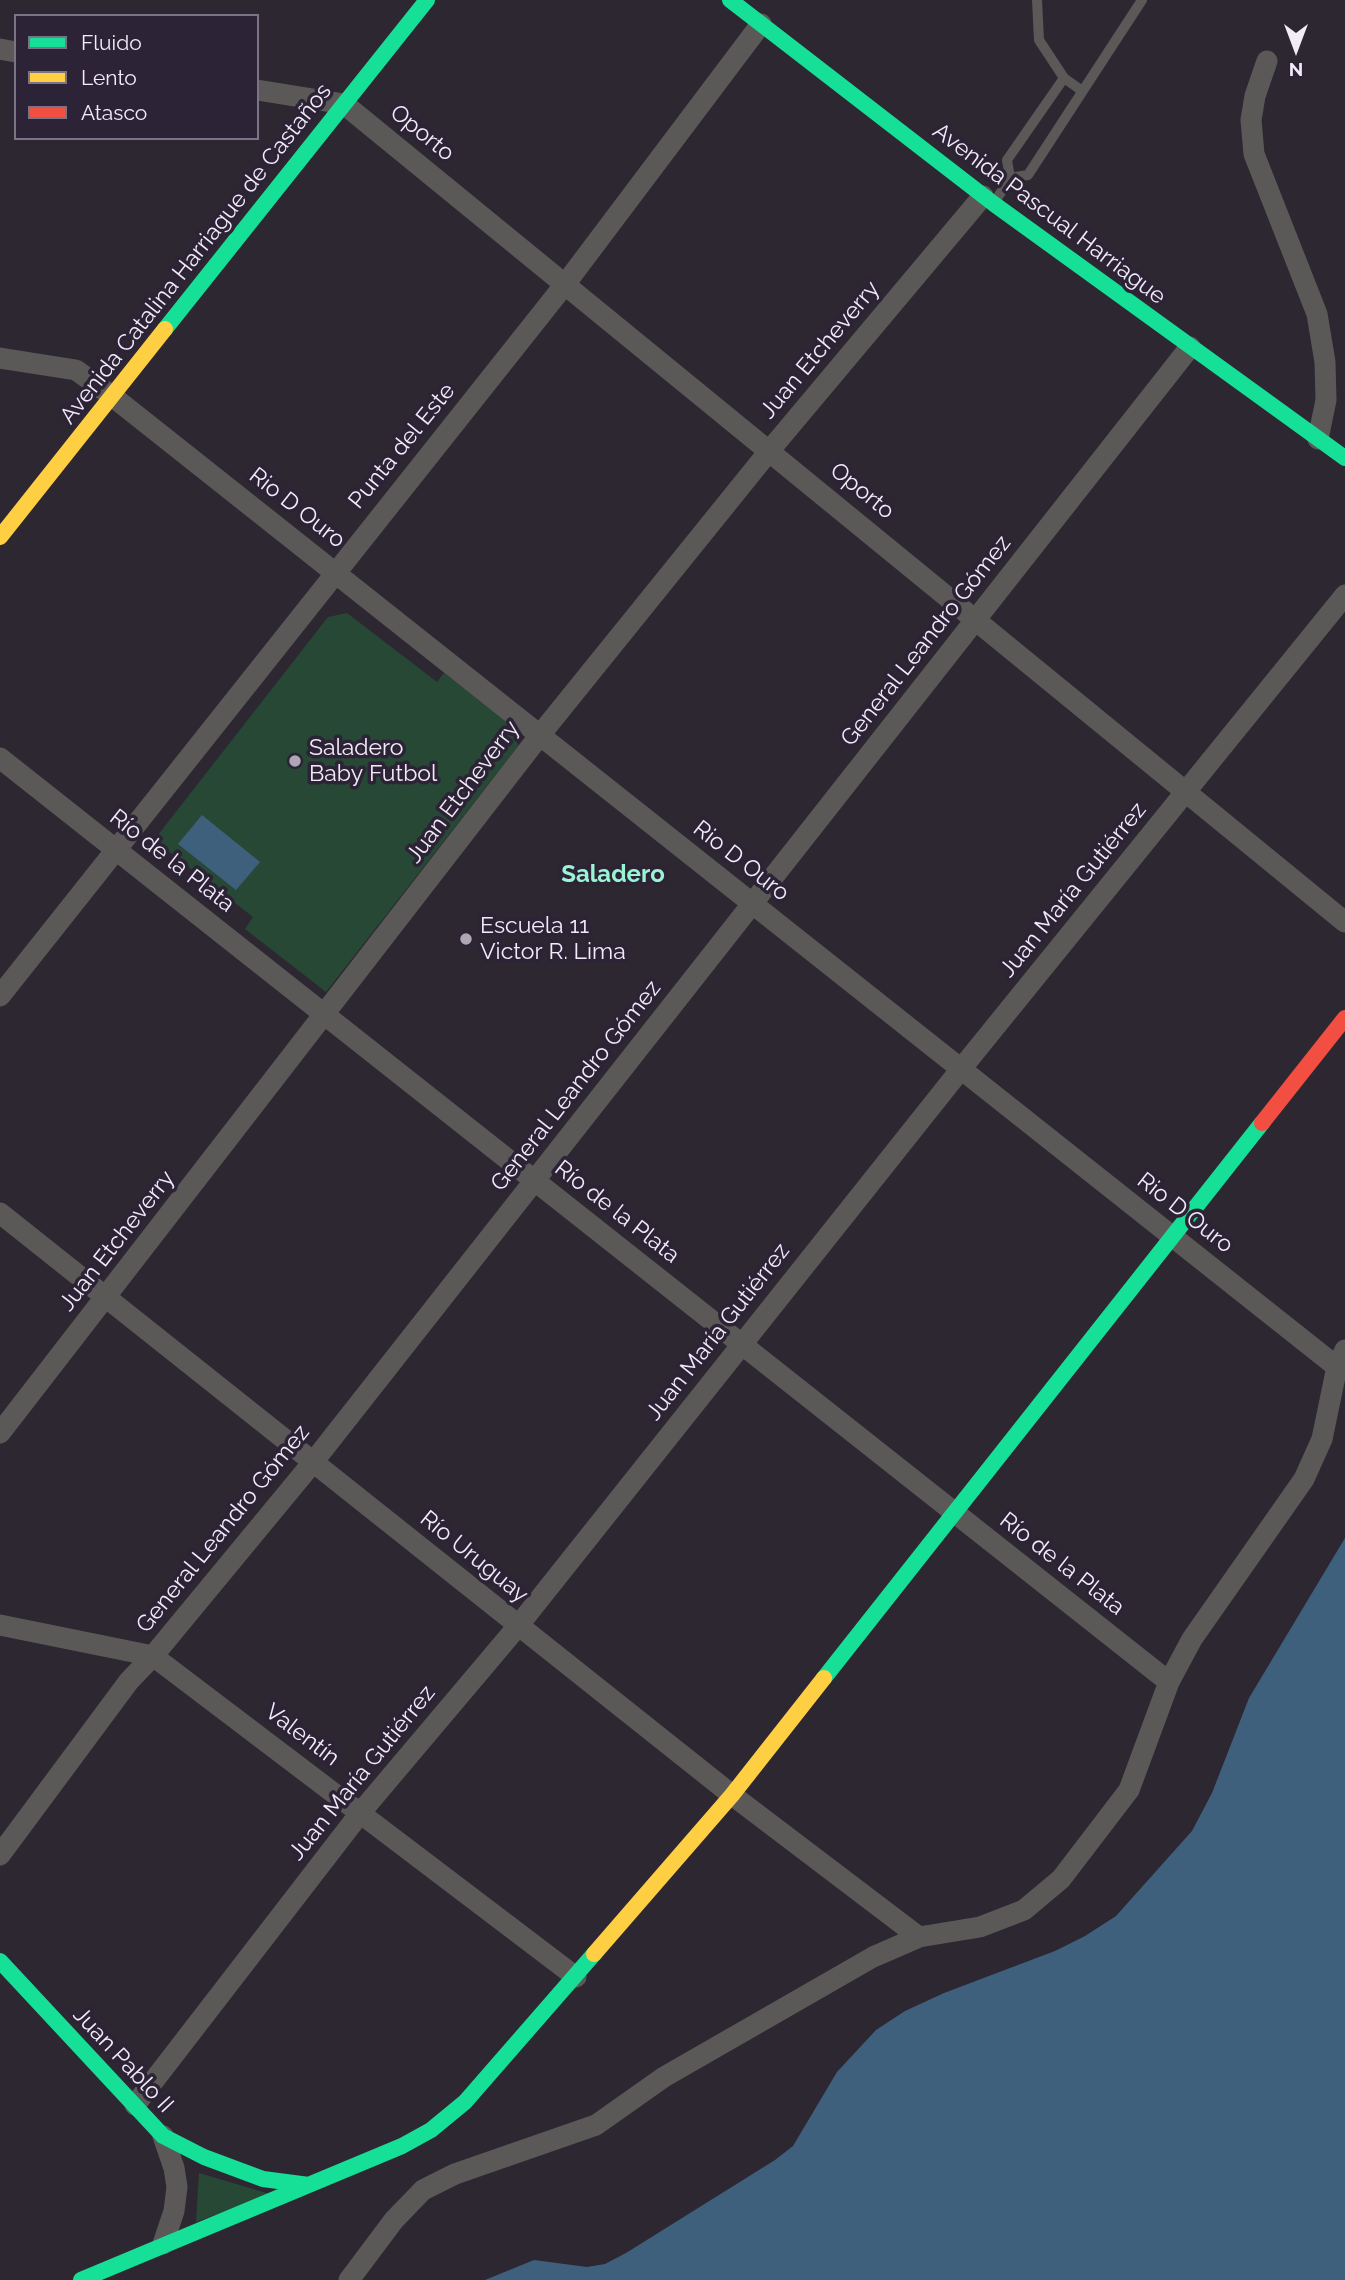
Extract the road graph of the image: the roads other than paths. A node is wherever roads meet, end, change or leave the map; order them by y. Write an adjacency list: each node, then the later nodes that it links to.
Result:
1 (427, 0): 10 (street, Avenida Catalina Harriague de Castaños)
2 (730, 0): 5 (street, Avenida Pascual Harriague)
3 (1037, 0): 7 (lane)
4 (1142, 0): 9 (lane)
5 (761, 24): 12 (street, Avenida Pascual Harriague); 13 (street, Punta del Este)
6 (1268, 61): 17 (street)
7 (1064, 78): 9 (lane); 11 (lane)
8 (259, 90): 10 (street)
9 (1081, 90): 11 (lane)
10 (344, 104): 13 (street, Oporto); 16 (street, Avenida Catalina Harriague de Castaños)
11 (1010, 178): 12 (lane)
12 (988, 200): 14 (street, Avenida Pascual Harriague); 18 (street, Juan Etcheverry)
13 (566, 283): 18 (street, Oporto); 21 (street, Punta del Este)
14 (1190, 347): 17 (street, Avenida Pascual Harriague); 23 (street, General Leandro Gómez)
15 (0, 358): 16 (street, Rio D Ouro)
16 (113, 396): 20 (street, Avenida Catalina Harriague de Castaños); 21 (street, Rio D Ouro)
17 (1318, 439): 19 (street, Avenida Pascual Harriague)
18 (770, 450): 23 (street, Oporto); 24 (street, Juan Etcheverry)
19 (1345, 458)
20 (0, 537)
21 (335, 572): 24 (street, Rio D Ouro); 27 (street, Punta del Este)
22 (1345, 594): 26 (street, Juan María Gutiérrez)
23 (977, 620): 26 (street, Oporto); 28 (street, General Leandro Gómez)
24 (540, 735): 28 (street, Rio D Ouro); 31 (street, Juan Etcheverry)
25 (0, 758): 27 (street, Río de la Plata)
26 (1186, 792): 29 (street, Oporto); 33 (street, Juan María Gutiérrez)
27 (116, 850): 30 (street, Punta del Este); 31 (street, Río de la Plata)
28 (752, 903): 33 (street, Rio D Ouro); 34 (street, General Leandro Gómez)
29 (1345, 922)
30 (0, 996)
31 (326, 1015): 34 (street, Río de la Plata); 37 (street, Juan Etcheverry)
32 (1345, 1018): 36 (street)
33 (961, 1069): 36 (street, Rio D Ouro); 38 (street, Juan María Gutiérrez)
34 (535, 1181): 38 (street, Río de la Plata); 41 (street, General Leandro Gómez)
35 (0, 1213): 37 (street, Río Uruguay)
36 (1172, 1236): 39 (street, Rio D Ouro); 42 (street)
37 (107, 1299): 40 (street, Juan Etcheverry); 41 (street, Río Uruguay)
38 (742, 1345): 42 (street, Río de la Plata); 44 (street, Juan María Gutiérrez)
39 (1341, 1359): 46 (street)
40 (0, 1433)
41 (314, 1461): 44 (street, Río Uruguay); 45 (street, General Leandro Gómez)
42 (954, 1512): 46 (street, Río de la Plata); 47 (street)
43 (0, 1626): 45 (street, Valentín)
44 (519, 1626): 47 (street, Río Uruguay); 48 (street, Juan María Gutiérrez)
45 (153, 1656): 48 (street, Valentín); 49 (street, General Leandro Gómez)
46 (1169, 1682): 50 (street)
47 (732, 1795): 50 (street, Río Uruguay); 52 (street)
48 (361, 1812): 52 (street, Valentín); 53 (street, Juan María Gutiérrez)
49 (0, 1855)
50 (919, 1937): 58 (street)
51 (0, 1961): 53 (street, Juan Pablo II)
52 (576, 1978): 55 (street)
53 (135, 2105): 54 (street, Juan Pablo II)
54 (163, 2136): 55 (street, Juan Pablo II); 56 (street)
55 (311, 2185): 56 (street)
56 (163, 2244): 57 (street)
57 (81, 2280)
58 (349, 2280)

